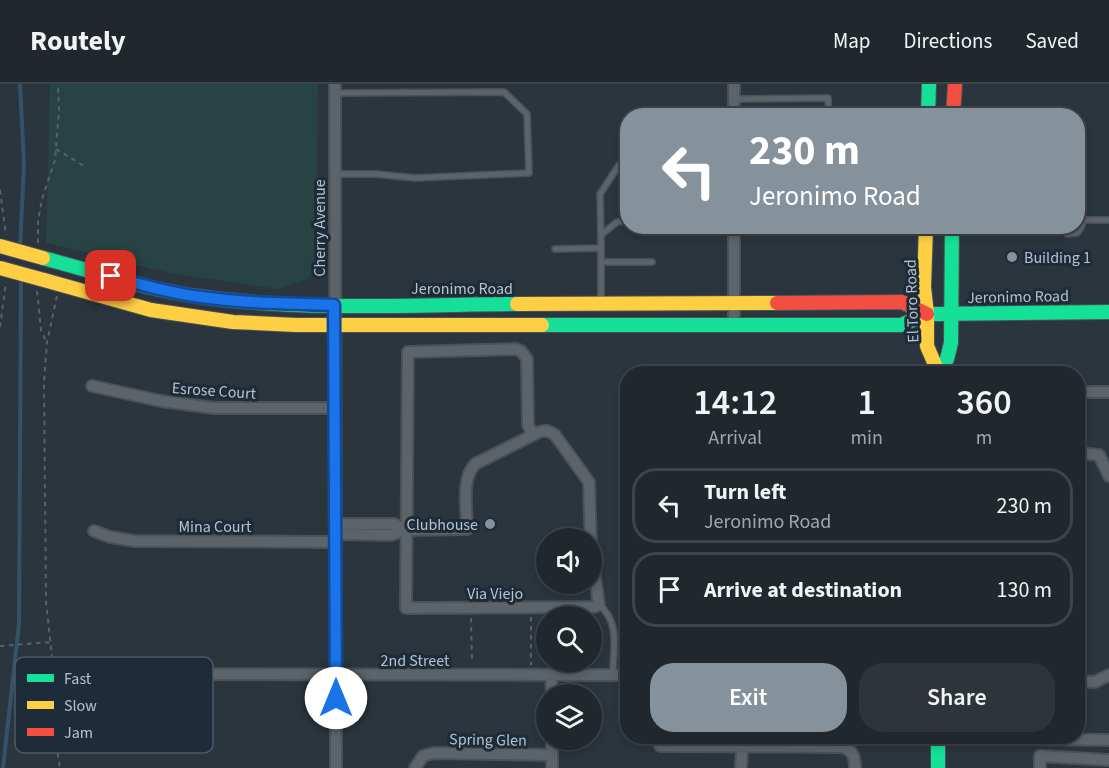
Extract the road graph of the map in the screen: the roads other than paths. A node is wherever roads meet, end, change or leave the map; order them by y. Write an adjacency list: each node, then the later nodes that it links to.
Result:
1 (734, 84): 5 (street)
2 (929, 84): 8 (main road)
3 (955, 84): 9 (main road)
4 (335, 88): 11 (street, Cherry Avenue); 11 (lane)
5 (734, 99): 6 (street); 7 (lane)
6 (734, 108)
7 (829, 108)
8 (928, 108)
9 (954, 108)
10 (620, 165): 18 (lane)
11 (335, 174): 27 (street, Cherry Avenue)
12 (1085, 220): 13 (lane)
13 (1109, 220)
14 (620, 222): 18 (lane)
15 (734, 234): 25 (street)
16 (926, 234): 29 (main road, El Toro Road)
17 (952, 234): 30 (main road, El Toro Road)
18 (601, 235): 20 (lane)
19 (0, 246): 27 (main road, Jeronimo Road, bridge)
20 (600, 248): 21 (lane); 22 (lane)
21 (555, 249)
22 (601, 262): 23 (lane); 26 (lane)
23 (652, 262)
24 (0, 268): 32 (main road, Jeronimo Road, bridge)
25 (734, 303): 26 (main road, Jeronimo Road); 29 (main road, Jeronimo Road); 31 (street)
26 (601, 304): 27 (main road, Jeronimo Road)
27 (334, 305): 32 (street, Cherry Avenue)
28 (1109, 312): 30 (main road, Jeronimo Road)
29 (927, 314): 30 (main road, Jeronimo Road); 31 (main road, Jeronimo Road); 33 (main road, El Toro Road)
30 (952, 314): 34 (main road, El Toro Road)
31 (734, 324): 32 (main road, Jeronimo Road)
32 (334, 325): 38 (street, Cherry Avenue)
33 (936, 366)
34 (944, 366)
35 (92, 386): 38 (street, Esrose Court)
36 (1085, 392): 37 (street)
37 (1108, 392)
38 (336, 408): 44 (street, Cherry Avenue)
39 (533, 435): 42 (street); 42 (street, Via Viejo); 45 (street)
40 (1085, 454): 41 (street)
41 (1109, 476)
42 (405, 530): 44 (street); 45 (street, Via Viejo)
43 (94, 531): 44 (street, Mina Court)
44 (336, 533): 47 (street, Cherry Avenue)
45 (599, 605): 49 (lane)
46 (213, 674): 47 (street, 2nd Street)
47 (336, 675): 48 (street, 2nd Street); 64 (street, Cherry Avenue)
48 (551, 675): 49 (street, 2nd Street); 53 (street)
49 (613, 675): 50 (street, 2nd Street)
50 (620, 675)
51 (1109, 675): 52 (street)
52 (1085, 681)
53 (551, 684)
54 (1085, 739): 55 (street)
55 (1109, 740)
56 (702, 744): 60 (street)
57 (743, 744): 67 (street)
58 (782, 744): 68 (street)
59 (938, 744): 69 (main road)
60 (660, 746)
61 (552, 750): 62 (street)
62 (552, 755): 65 (street, Spring Glen); 66 (street)
63 (1109, 760): 70 (street)
64 (336, 768)
65 (416, 768)
66 (552, 768)
67 (741, 768)
68 (855, 768)
69 (938, 768)
70 (1040, 768)

